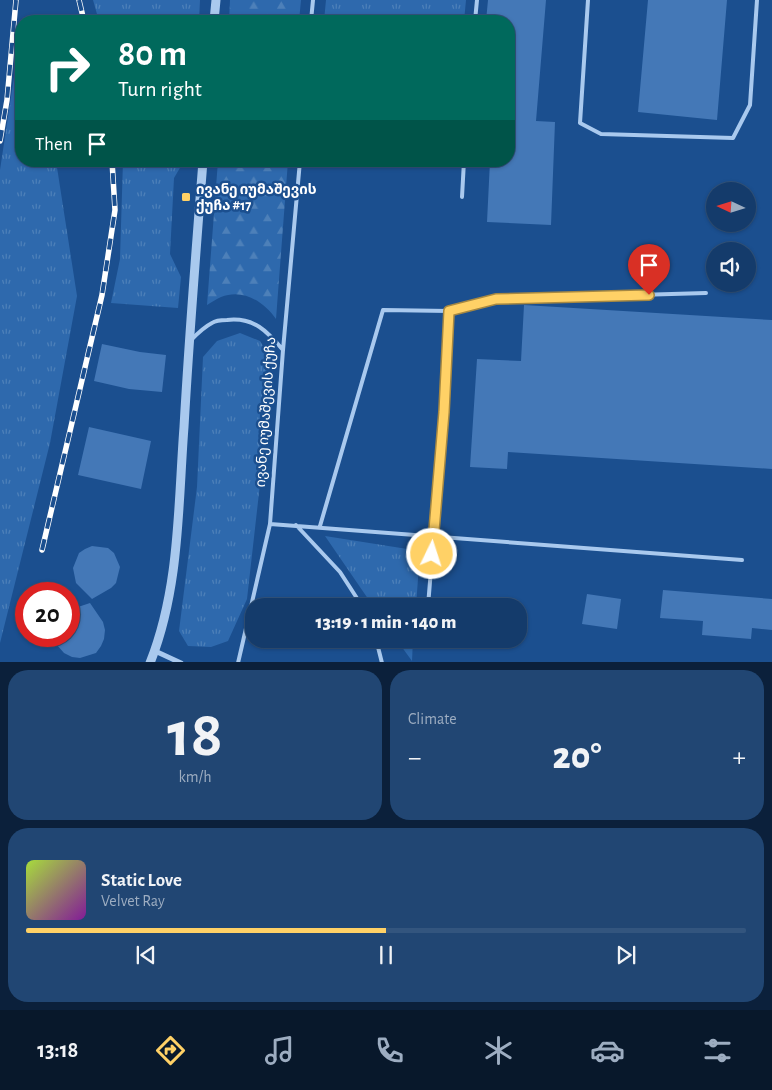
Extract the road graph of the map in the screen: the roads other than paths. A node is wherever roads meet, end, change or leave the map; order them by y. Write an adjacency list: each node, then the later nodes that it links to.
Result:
1 (216, 0): 6 (street)
2 (313, 0): 7 (lane)
3 (477, 0): 8 (lane)
4 (588, 0): 5 (lane)
5 (757, 0)
6 (215, 15)
7 (312, 15)
8 (476, 15)
9 (203, 167): 15 (street)
10 (299, 167): 16 (lane, ივანე იუმაშევის ქუჩა)
11 (464, 167): 12 (lane)
12 (462, 196)
13 (706, 293): 14 (lane)
14 (449, 311): 19 (lane); 20 (lane)
15 (189, 342): 16 (lane); 25 (street)
16 (283, 350): 17 (lane, ივანე იუმაშევის ქუჩა)
17 (270, 524): 18 (lane); 28 (lane, ივანე იუმაშევის ქუჩა)
18 (296, 526): 19 (lane); 22 (lane)
19 (320, 526): 20 (lane)
20 (433, 537): 21 (lane); 23 (lane)
21 (742, 560)
22 (357, 598)
23 (429, 598)
24 (378, 648): 29 (lane)
25 (155, 650): 26 (street); 27 (street)
26 (150, 662)
27 (181, 662)
28 (238, 662)
29 (382, 662)

